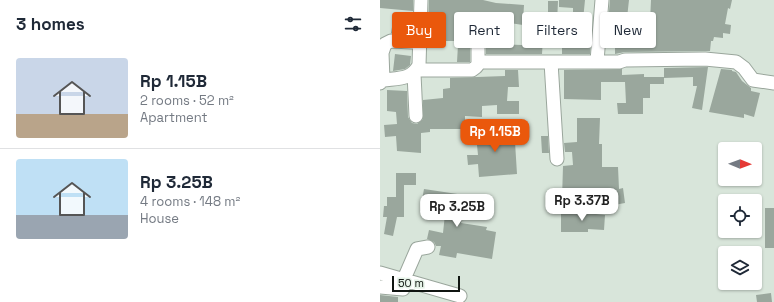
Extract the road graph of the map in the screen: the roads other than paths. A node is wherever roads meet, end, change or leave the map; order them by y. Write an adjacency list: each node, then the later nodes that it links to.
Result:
1 (421, 0): 8 (street)
2 (602, 0): 5 (street)
3 (392, 41): 9 (street)
4 (478, 48): 7 (street)
5 (597, 61): 6 (street); 10 (street)
6 (551, 62): 7 (street); 12 (street)
7 (478, 64): 8 (street)
8 (415, 72): 9 (street); 11 (street)
9 (381, 81)
10 (774, 83)
11 (416, 116)
12 (557, 159)
13 (428, 247): 15 (street)
14 (380, 272): 15 (street)
15 (404, 284): 16 (street); 17 (street)
16 (380, 287)
17 (460, 296)

